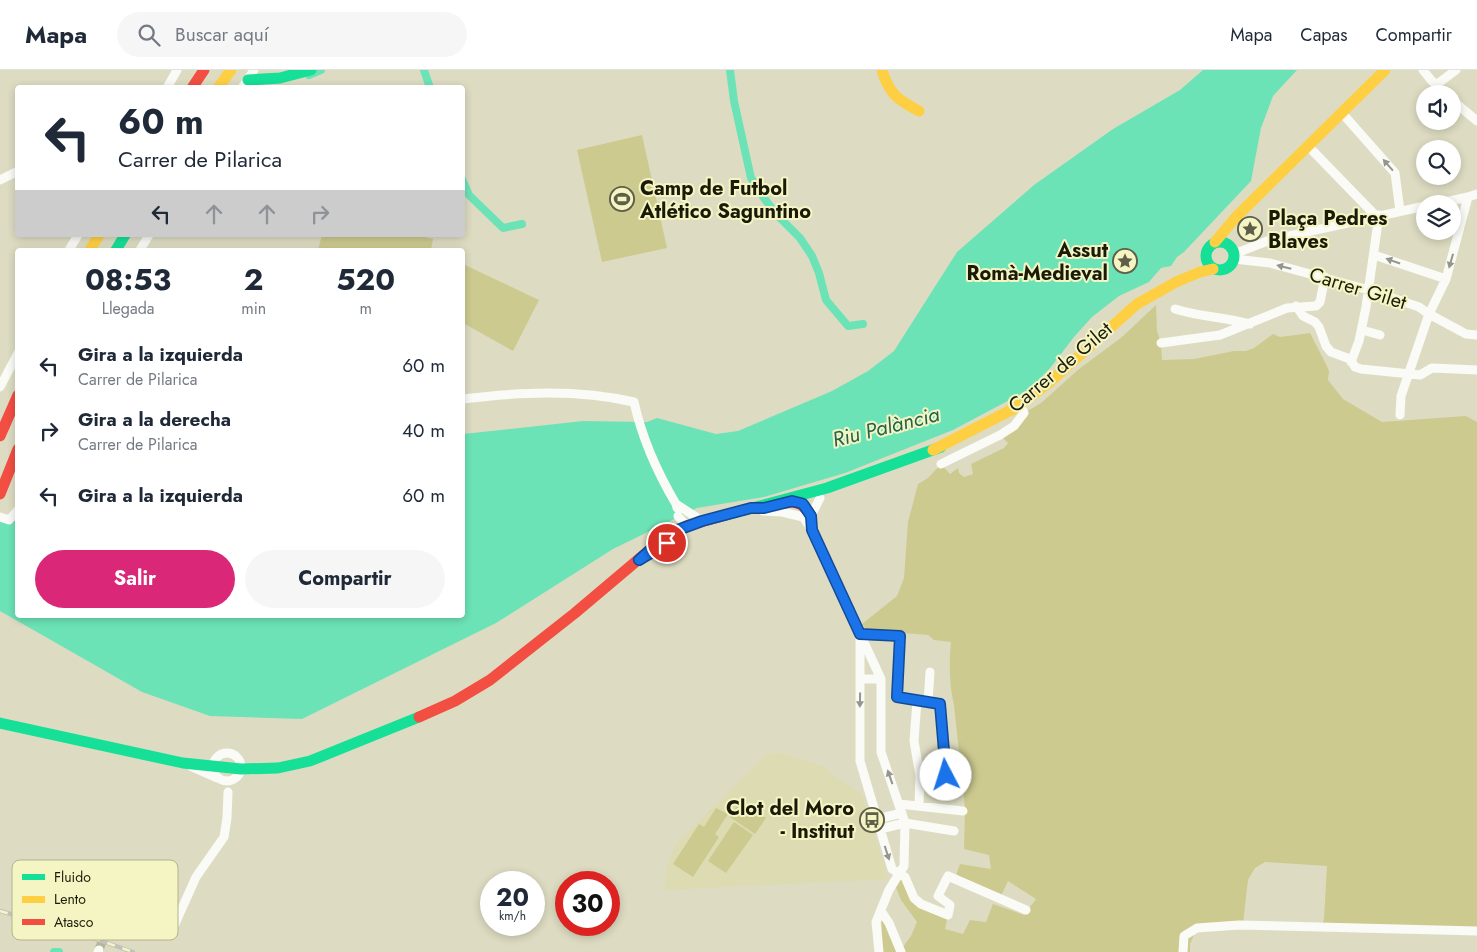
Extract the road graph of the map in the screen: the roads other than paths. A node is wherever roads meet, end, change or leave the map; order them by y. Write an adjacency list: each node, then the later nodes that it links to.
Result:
1 (178, 70): 10 (street)
2 (204, 70): 11 (main road)
3 (231, 70): 12 (main road)
4 (311, 70): 9 (main road)
5 (882, 70): 15 (main road)
6 (1385, 70): 17 (main road)
7 (1423, 70): 13 (street)
8 (1456, 70): 13 (street)
9 (248, 79)
10 (169, 85)
11 (194, 85)
12 (220, 85)
13 (1436, 85)
14 (1461, 105): 16 (street)
15 (919, 111)
16 (1472, 111): 18 (street)
17 (1342, 113): 19 (main road); 24 (street, one-way to 17)
18 (1477, 121)
19 (1308, 146): 25 (street); 26 (main road)
20 (15, 172): 21 (street)
21 (0, 180)
22 (1473, 195): 41 (street, one-way to 41)
23 (1416, 208): 24 (street)
24 (1400, 211): 25 (street)
25 (1377, 216): 36 (street); 37 (street)
26 (1236, 217): 31 (main road); 36 (main road)
27 (77, 237): 32 (street)
28 (98, 237): 33 (main road)
29 (124, 237): 34 (main road)
30 (148, 237): 35 (street)
31 (1215, 242): 36 (main road); 38 (main road)
32 (70, 248)
33 (91, 248)
34 (117, 248)
35 (141, 248)
36 (1233, 253): 39 (main road); 40 (street, Carrer Gilet, one-way to 36)
37 (1374, 255): 41 (street, one-way to 37); 43 (street)
38 (1205, 257): 39 (main road); 42 (main road, Carrer de Gilet)
39 (1213, 269): 42 (main road, Carrer de Gilet)
40 (1325, 277): 43 (street, Carrer Gilet); 44 (street)
41 (1446, 279): 46 (street)
42 (1176, 282): 59 (main road, Carrer de Gilet)
43 (1369, 290): 46 (street, Carrer Gilet); 48 (street)
44 (1296, 306): 47 (street); 53 (street)
45 (1175, 309): 47 (street)
46 (1429, 314): 50 (street, Carrer Gilet); 55 (street)
47 (1250, 324): 51 (street)
48 (1362, 330): 49 (street); 53 (street)
49 (1380, 335)
50 (1477, 335)
51 (1161, 343)
52 (15, 359): 56 (street)
53 (1352, 362): 55 (street)
54 (1477, 370): 55 (street)
55 (1408, 375): 60 (street)
56 (0, 388)
57 (465, 399): 67 (street)
58 (15, 402): 61 (main road)
59 (1020, 404): 63 (street); 64 (main road, Carrer de Gilet)
60 (1400, 415)
61 (0, 436)
62 (15, 456): 65 (main road)
63 (940, 464)
64 (822, 493): 66 (main road); 68 (main road, Carrer de Gilet); 75 (street)
65 (0, 494)
66 (800, 503): 68 (main road); 70 (main road); 75 (main road)
67 (676, 504): 69 (street); 72 (street)
68 (751, 508): 76 (main road, Carrer de Gilet)
69 (687, 511): 76 (street); 77 (street)
70 (763, 511): 73 (main road); 75 (street)
71 (15, 513): 74 (street)
72 (678, 516): 77 (street); 78 (street)
73 (743, 516): 77 (street); 79 (main road)
74 (0, 517)
75 (807, 517): 81 (street)
76 (702, 521): 77 (main road, Carrer de Gilet)
77 (686, 526): 78 (main road, Carrer de Gilet); 79 (street)
78 (675, 531): 80 (main road, Carrer de Gilet)
79 (667, 543): 80 (main road)
80 (639, 560): 88 (main road)
81 (860, 634): 83 (street); 84 (street); 85 (street)
82 (930, 672): 86 (street)
83 (860, 679): 84 (street); 96 (street, one-way to 96)
84 (881, 679): 94 (street, one-way to 84)
85 (917, 701): 86 (street); 90 (street)
86 (928, 702): 90 (street)
87 (0, 723): 89 (main road)
88 (241, 769): 89 (main road); 91 (street)
89 (217, 775): 91 (street); 92 (street)
90 (920, 776): 93 (street)
91 (231, 781): 92 (street)
92 (228, 792): 103 (street)
93 (919, 806): 94 (street); 95 (street)
94 (900, 809): 96 (street); 97 (street)
95 (964, 811)
96 (877, 819): 98 (street)
97 (905, 823): 98 (street); 99 (street); 100 (street)
98 (880, 829): 100 (street, one-way to 100)
99 (954, 831)
100 (899, 874): 101 (street); 102 (street)
101 (1026, 910)
102 (881, 911): 105 (street); 106 (street)
103 (178, 917)
104 (1477, 931): 107 (street)
105 (879, 952)
106 (901, 952)
107 (1183, 952)

